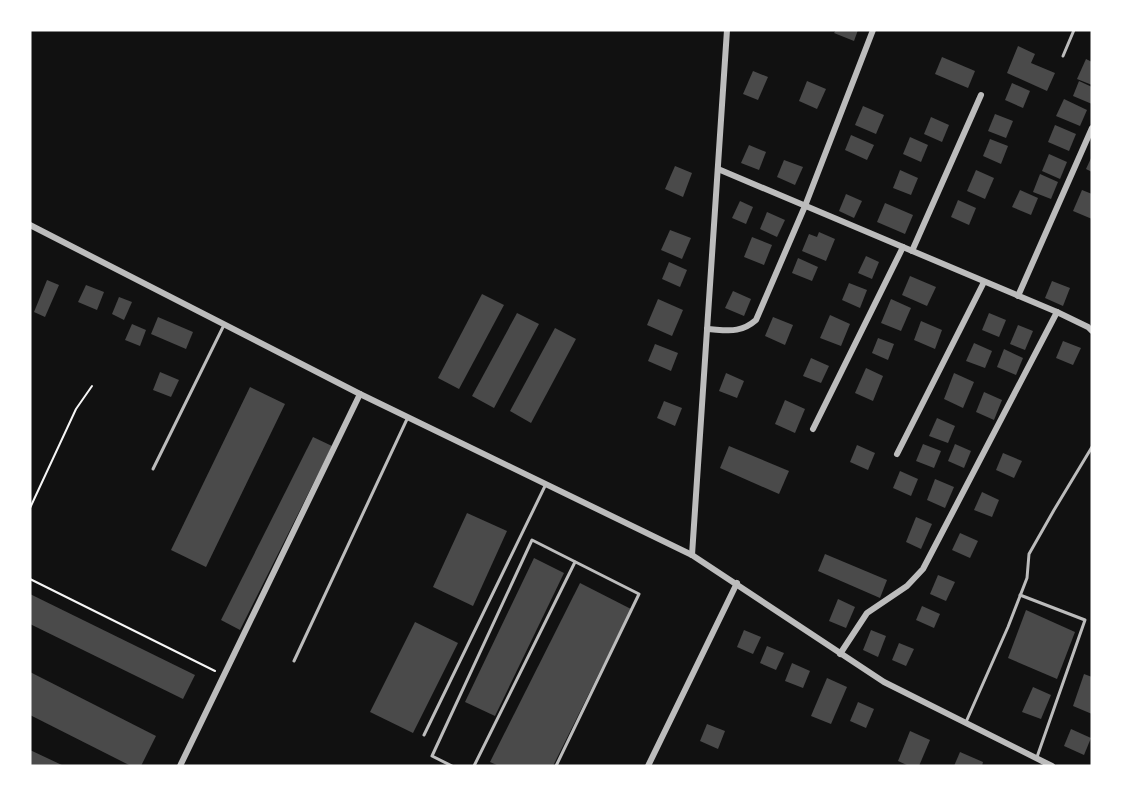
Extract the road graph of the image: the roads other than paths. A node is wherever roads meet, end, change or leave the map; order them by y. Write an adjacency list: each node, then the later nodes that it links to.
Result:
1 (727, 30): 7 (street)
2 (873, 30): 8 (street)
3 (1074, 30): 4 (lane)
4 (1063, 56)
5 (981, 95): 11 (street)
6 (1092, 128): 13 (street)
7 (718, 169): 8 (street); 16 (street)
8 (805, 206): 10 (street); 16 (street)
9 (30, 225): 15 (street)
10 (903, 247): 11 (street); 20 (street)
11 (912, 251): 12 (street)
12 (984, 282): 13 (street); 22 (street)
13 (1018, 296): 14 (street)
14 (1057, 312): 17 (street); 29 (street)
15 (224, 325): 18 (street); 23 (lane)
16 (707, 329): 25 (street)
17 (1092, 331)
18 (360, 394): 19 (street); 35 (street)
19 (408, 417): 24 (street); 30 (lane)
20 (813, 429)
21 (1092, 447): 28 (lane)
22 (897, 454)
23 (153, 469)
24 (546, 484): 25 (street); 32 (lane)
25 (692, 555): 27 (street)
26 (575, 562): 36 (lane); 37 (lane); 38 (lane)
27 (738, 584): 29 (street); 39 (street)
28 (1020, 595): 31 (lane); 33 (lane)
29 (840, 654): 31 (street)
30 (294, 661)
31 (965, 723): 33 (street)
32 (424, 735)
33 (1036, 759): 34 (street)
34 (1043, 764): 40 (street)
35 (180, 766)
36 (452, 766)
37 (474, 766)
38 (556, 766)
39 (648, 766)
40 (1052, 766)

